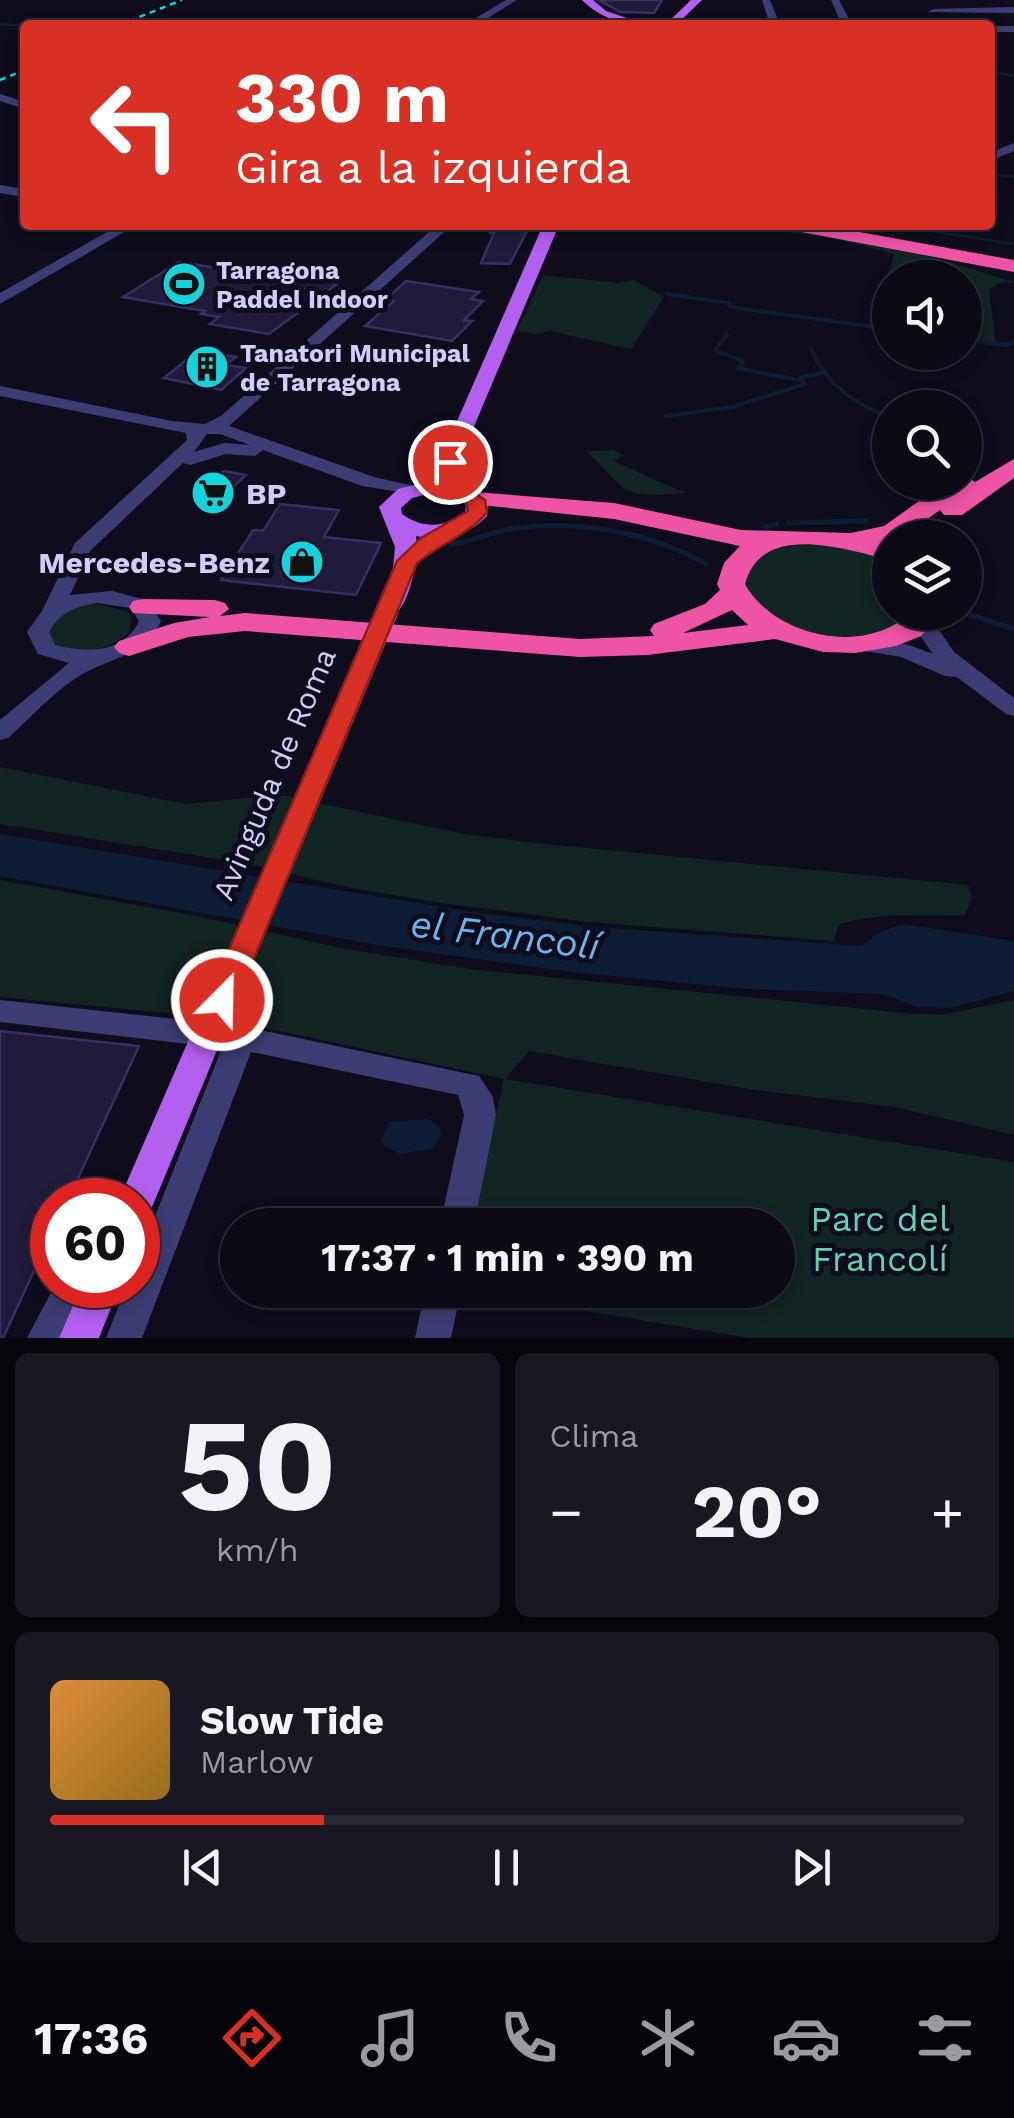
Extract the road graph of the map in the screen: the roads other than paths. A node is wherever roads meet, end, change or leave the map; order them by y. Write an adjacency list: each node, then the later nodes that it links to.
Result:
1 (497, 0): 7 (street)
2 (513, 0): 8 (street)
3 (575, 0): 9 (main road)
4 (586, 0): 10 (main road)
5 (700, 0): 11 (main road)
6 (1014, 10): 12 (street)
7 (463, 20)
8 (478, 20)
9 (609, 20)
10 (626, 20)
11 (677, 20)
12 (944, 20)
13 (995, 29): 14 (street)
14 (1014, 32)
15 (101, 230): 24 (street)
16 (120, 230): 25 (street)
17 (440, 230): 27 (street)
18 (549, 230): 30 (main road)
19 (826, 230): 21 (highway)
20 (860, 230): 21 (highway)
21 (903, 241): 22 (highway); 23 (highway)
22 (1014, 259)
23 (1014, 276)
24 (0, 288)
25 (0, 299)
26 (0, 391): 27 (street)
27 (210, 436): 29 (street); 29 (street); 33 (street); 45 (street); 47 (street)
28 (1014, 446): 32 (highway)
29 (263, 453): 36 (street)
30 (450, 462): 33 (main road); 35 (main road)
31 (1014, 466): 38 (highway)
32 (982, 469)
33 (418, 489): 35 (main road); 36 (main road)
34 (947, 500): 37 (highway)
35 (462, 509): 36 (main road); 40 (highway); 43 (main road); 44 (highway)
36 (395, 516): 43 (main road)
37 (928, 520)
38 (931, 520)
39 (872, 536): 41 (highway)
40 (780, 540): 41 (highway); 44 (highway)
41 (854, 540): 42 (highway)
42 (872, 546)
43 (408, 561): 59 (main road, Avinguda de Roma, bridge)
44 (734, 580): 46 (highway); 48 (highway)
45 (111, 596): 46 (street); 47 (street)
46 (143, 606): 53 (street)
47 (52, 612): 52 (street)
48 (775, 630): 51 (highway); 53 (highway)
49 (908, 630): 51 (highway)
50 (930, 630): 54 (street)
51 (861, 644): 54 (street)
52 (49, 651): 53 (street); 55 (street)
53 (118, 651): 55 (street)
54 (940, 660): 56 (street)
55 (35, 702): 57 (street)
56 (1014, 708)
57 (7, 727)
58 (0, 1010): 59 (street)
59 (207, 1034): 60 (main road, Avinguda de Roma); 63 (street); 69 (street, Avinguda de Roma)
60 (166, 1129): 61 (street, Avinguda de Roma); 62 (main road, Avinguda de Roma)
61 (137, 1178)
62 (146, 1178)
63 (461, 1208)
64 (61, 1308): 67 (street)
65 (91, 1308): 68 (main road)
66 (439, 1308): 70 (street)
67 (45, 1338)
68 (78, 1338)
69 (124, 1338)
70 (433, 1338)

